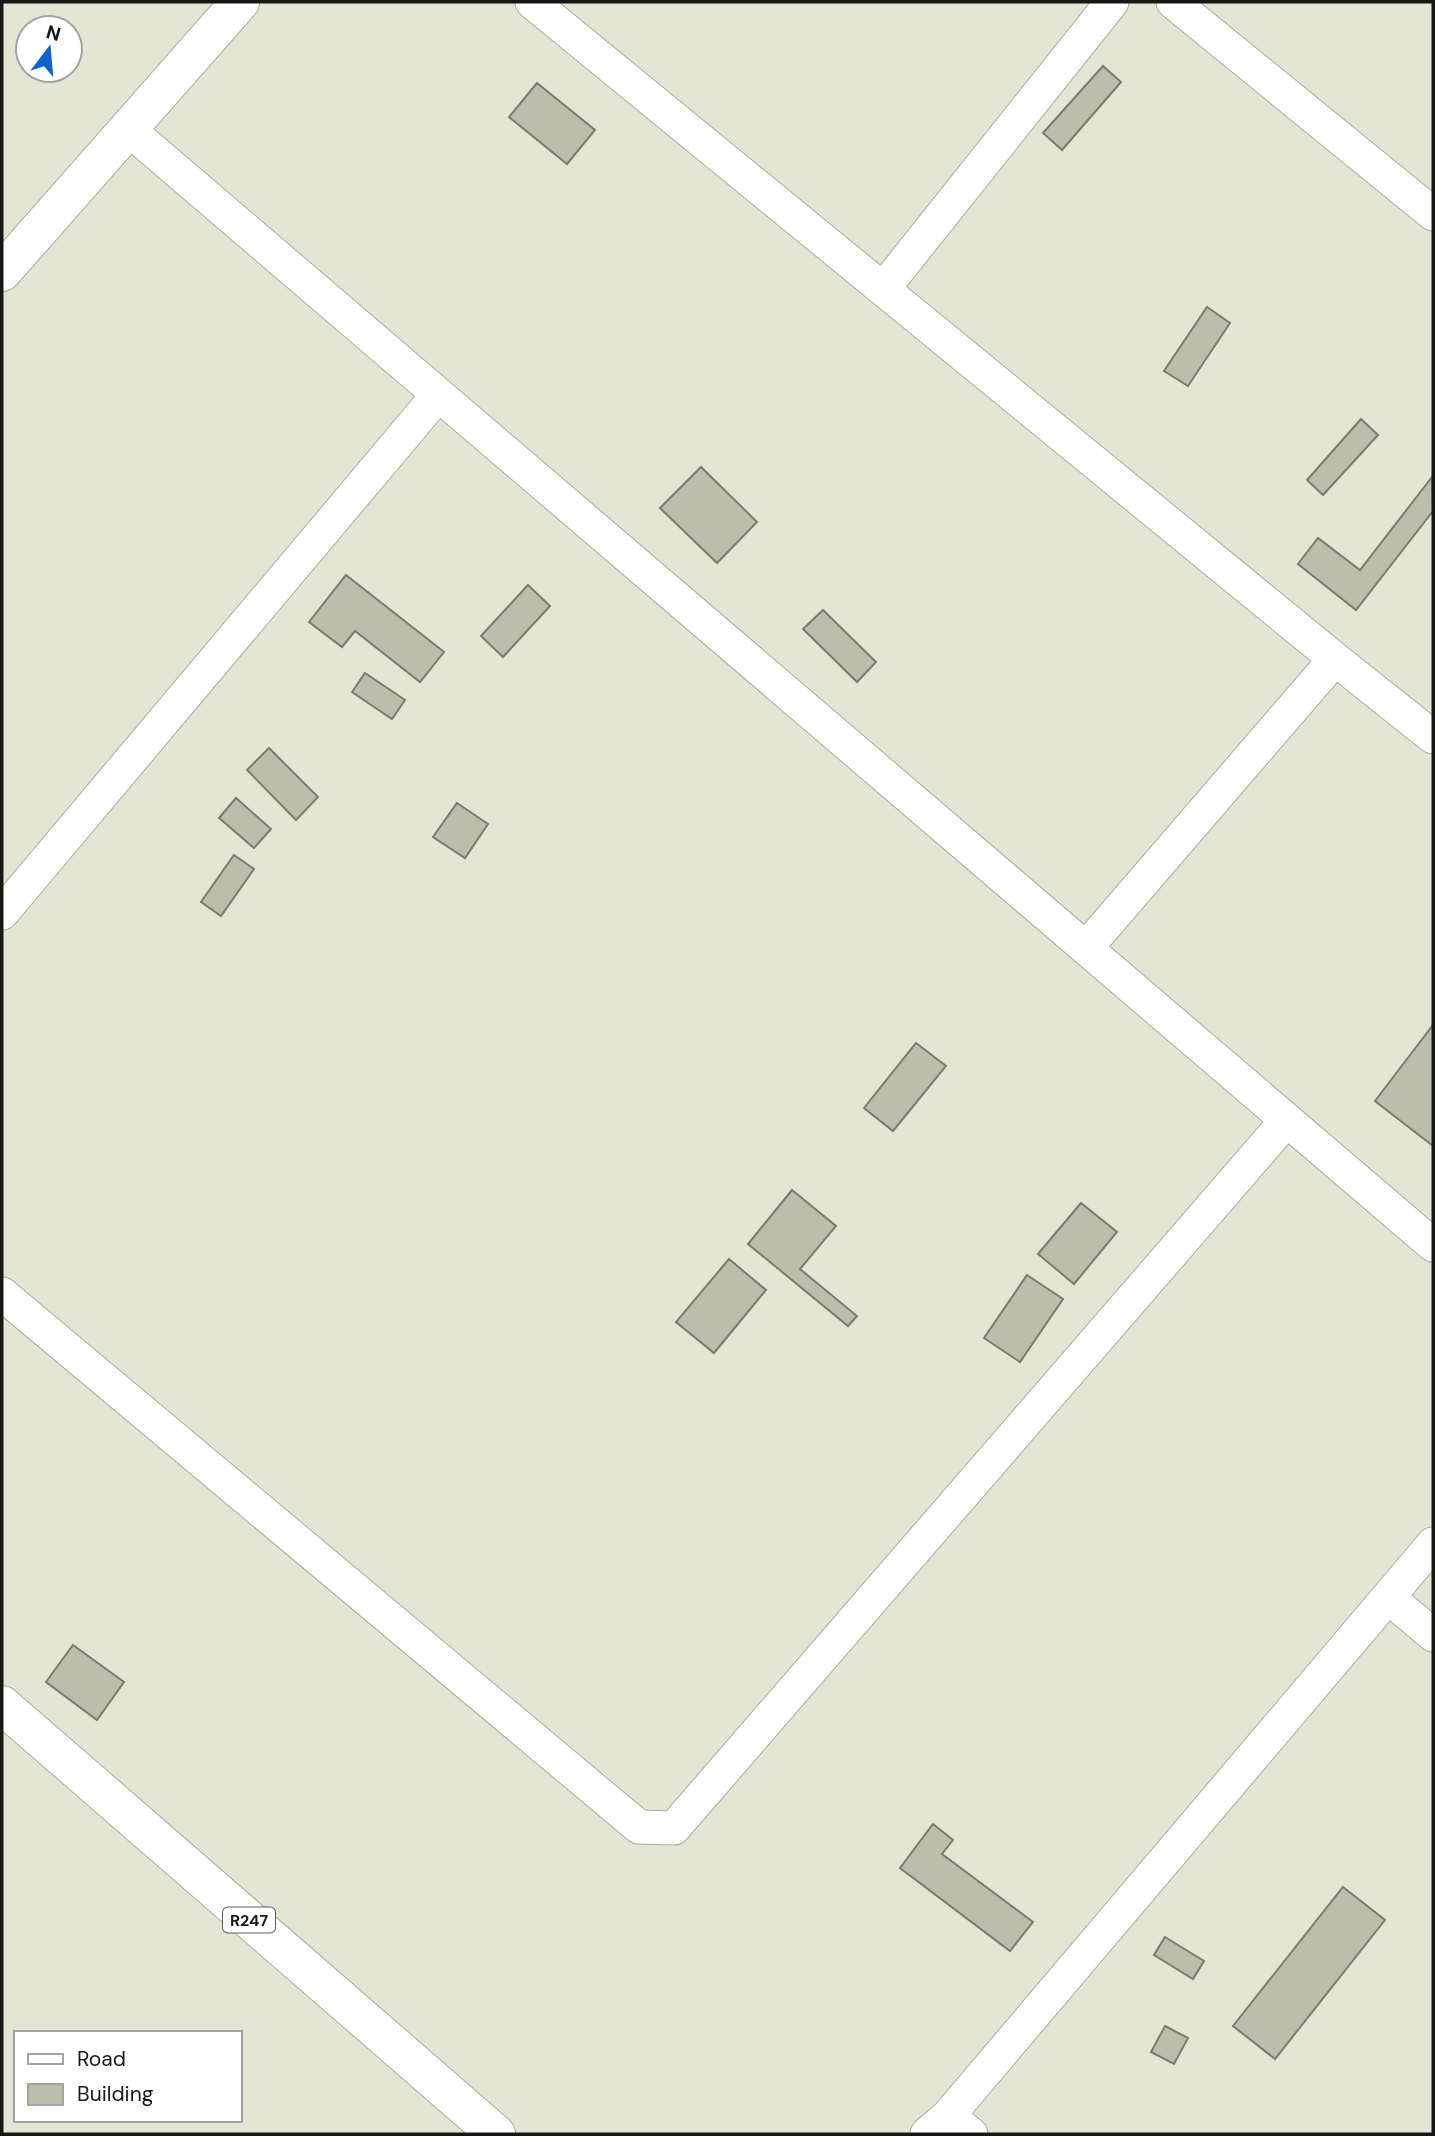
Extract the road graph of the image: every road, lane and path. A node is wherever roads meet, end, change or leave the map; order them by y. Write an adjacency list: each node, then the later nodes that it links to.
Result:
1 (240, 2): 5 (main road)
2 (532, 2): 8 (street)
3 (1111, 2): 8 (street)
4 (1173, 2): 6 (street)
5 (128, 129): 7 (main road); 9 (street)
6 (1433, 214)
7 (2, 272)
8 (883, 289): 10 (street)
9 (438, 395): 12 (street); 13 (street)
10 (1335, 659): 11 (street); 13 (street)
11 (1433, 737)
12 (2, 913)
13 (1086, 948): 14 (street)
14 (1287, 1120): 15 (street); 16 (street)
15 (1433, 1245)
16 (2, 1294)
17 (1433, 1544): 18 (street)
18 (1388, 1597): 19 (street); 21 (street)
19 (1433, 1635)
20 (2, 1705): 22 (main road, R247)
21 (949, 2128)
22 (495, 2134)

